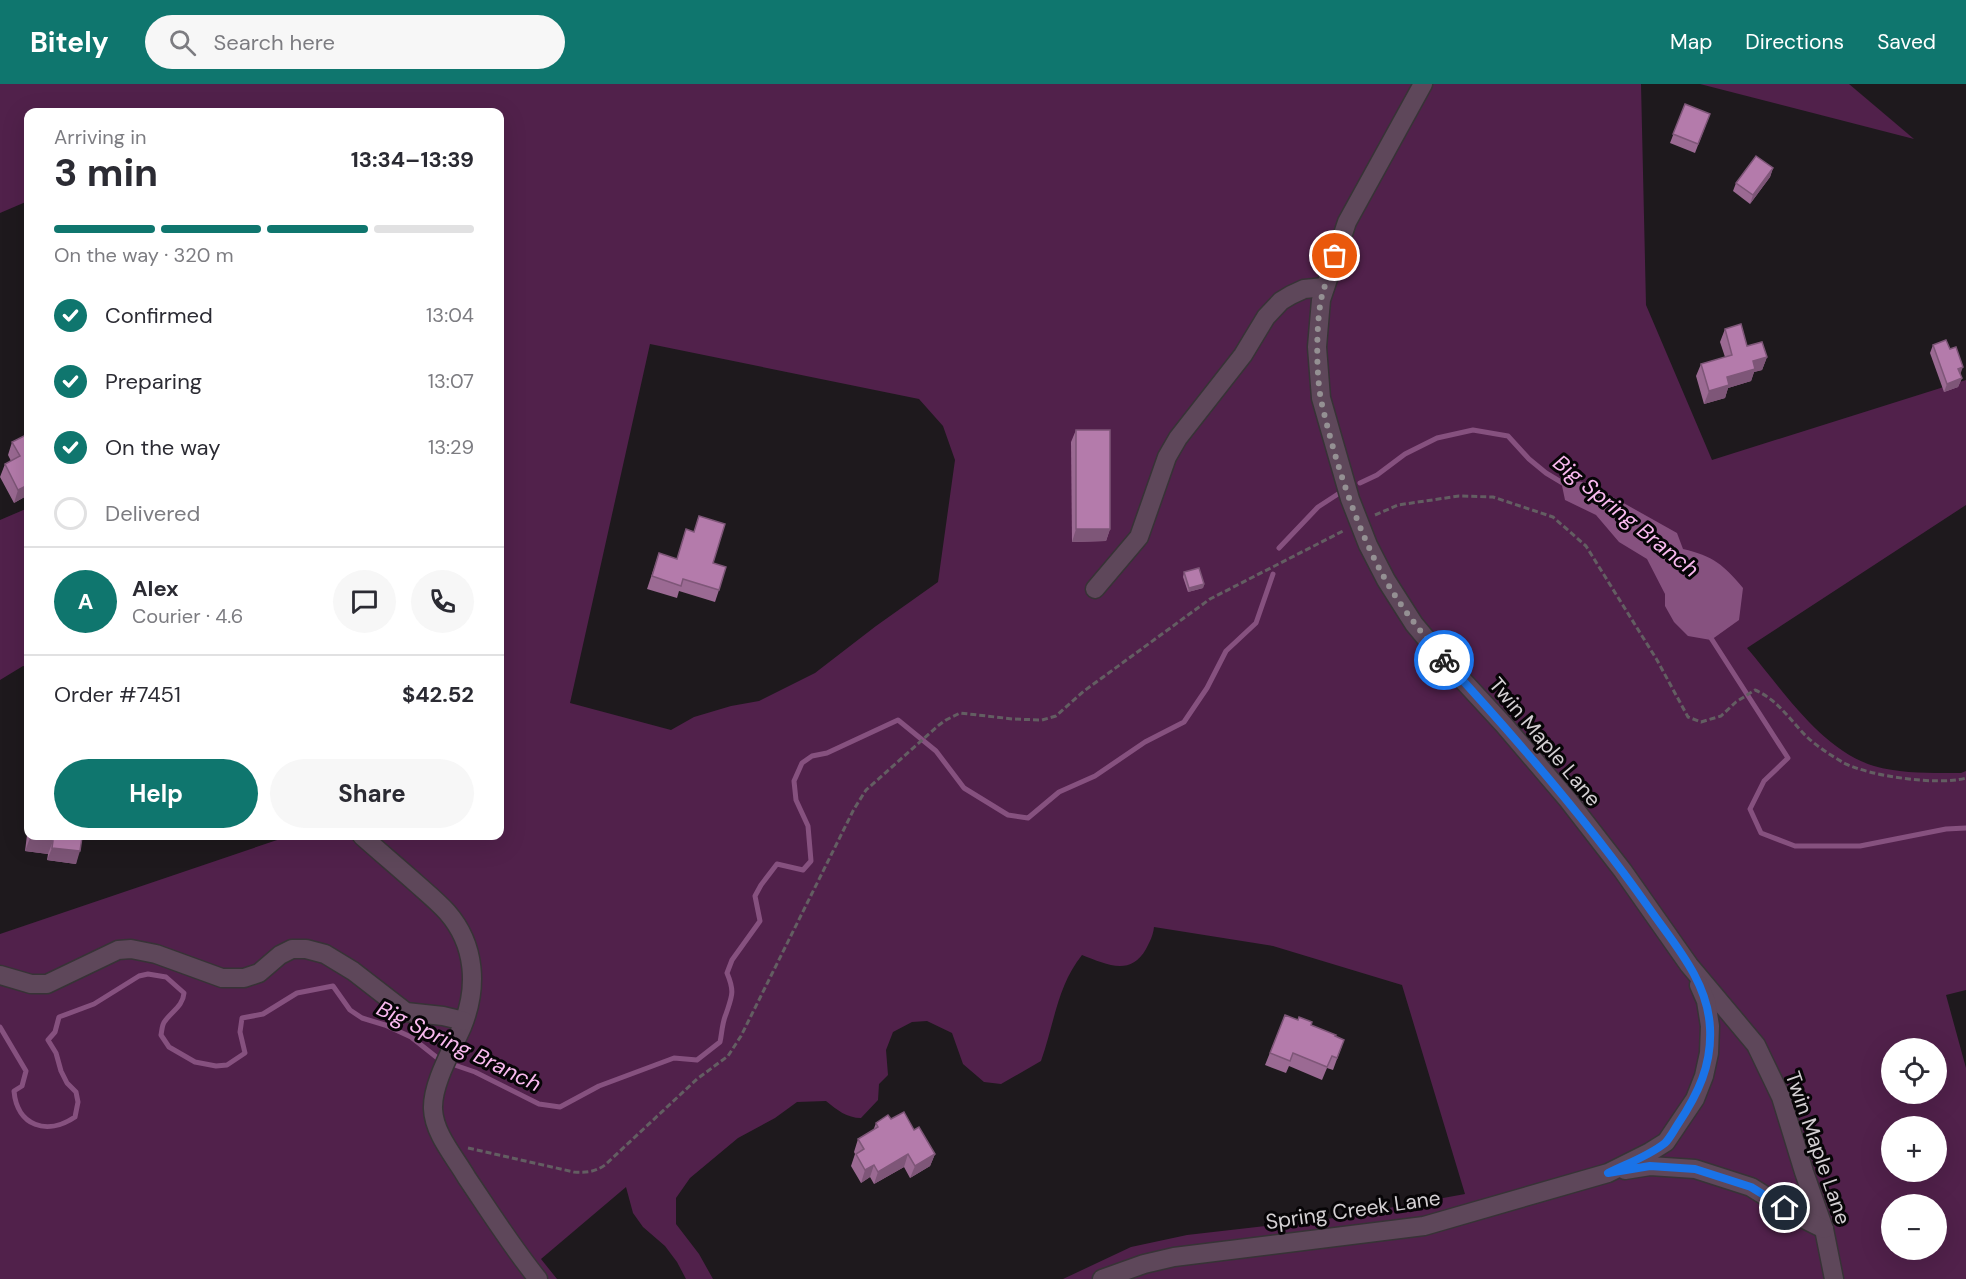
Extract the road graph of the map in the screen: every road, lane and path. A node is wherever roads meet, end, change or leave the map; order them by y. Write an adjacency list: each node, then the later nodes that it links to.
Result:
1 (1423, 84): 2 (street, Twin Maple Lane)
2 (1325, 287): 3 (street, Twin Maple Lane); 4 (street)
3 (1359, 522): 5 (path); 7 (street, Twin Maple Lane); 10 (path)
4 (1095, 589)
5 (1966, 778)
6 (367, 840): 9 (street)
7 (1689, 965): 11 (street, Spring Creek Lane); 12 (street, Twin Maple Lane)
8 (0, 975): 9 (street)
9 (464, 1021): 10 (street)
10 (445, 1143): 13 (street)
11 (1608, 1173): 12 (street, Spring Creek Lane); 14 (street, Spring Creek Lane)
12 (1824, 1228): 15 (street, Twin Maple Lane)
13 (538, 1279)
14 (1102, 1279)
15 (1834, 1279)

